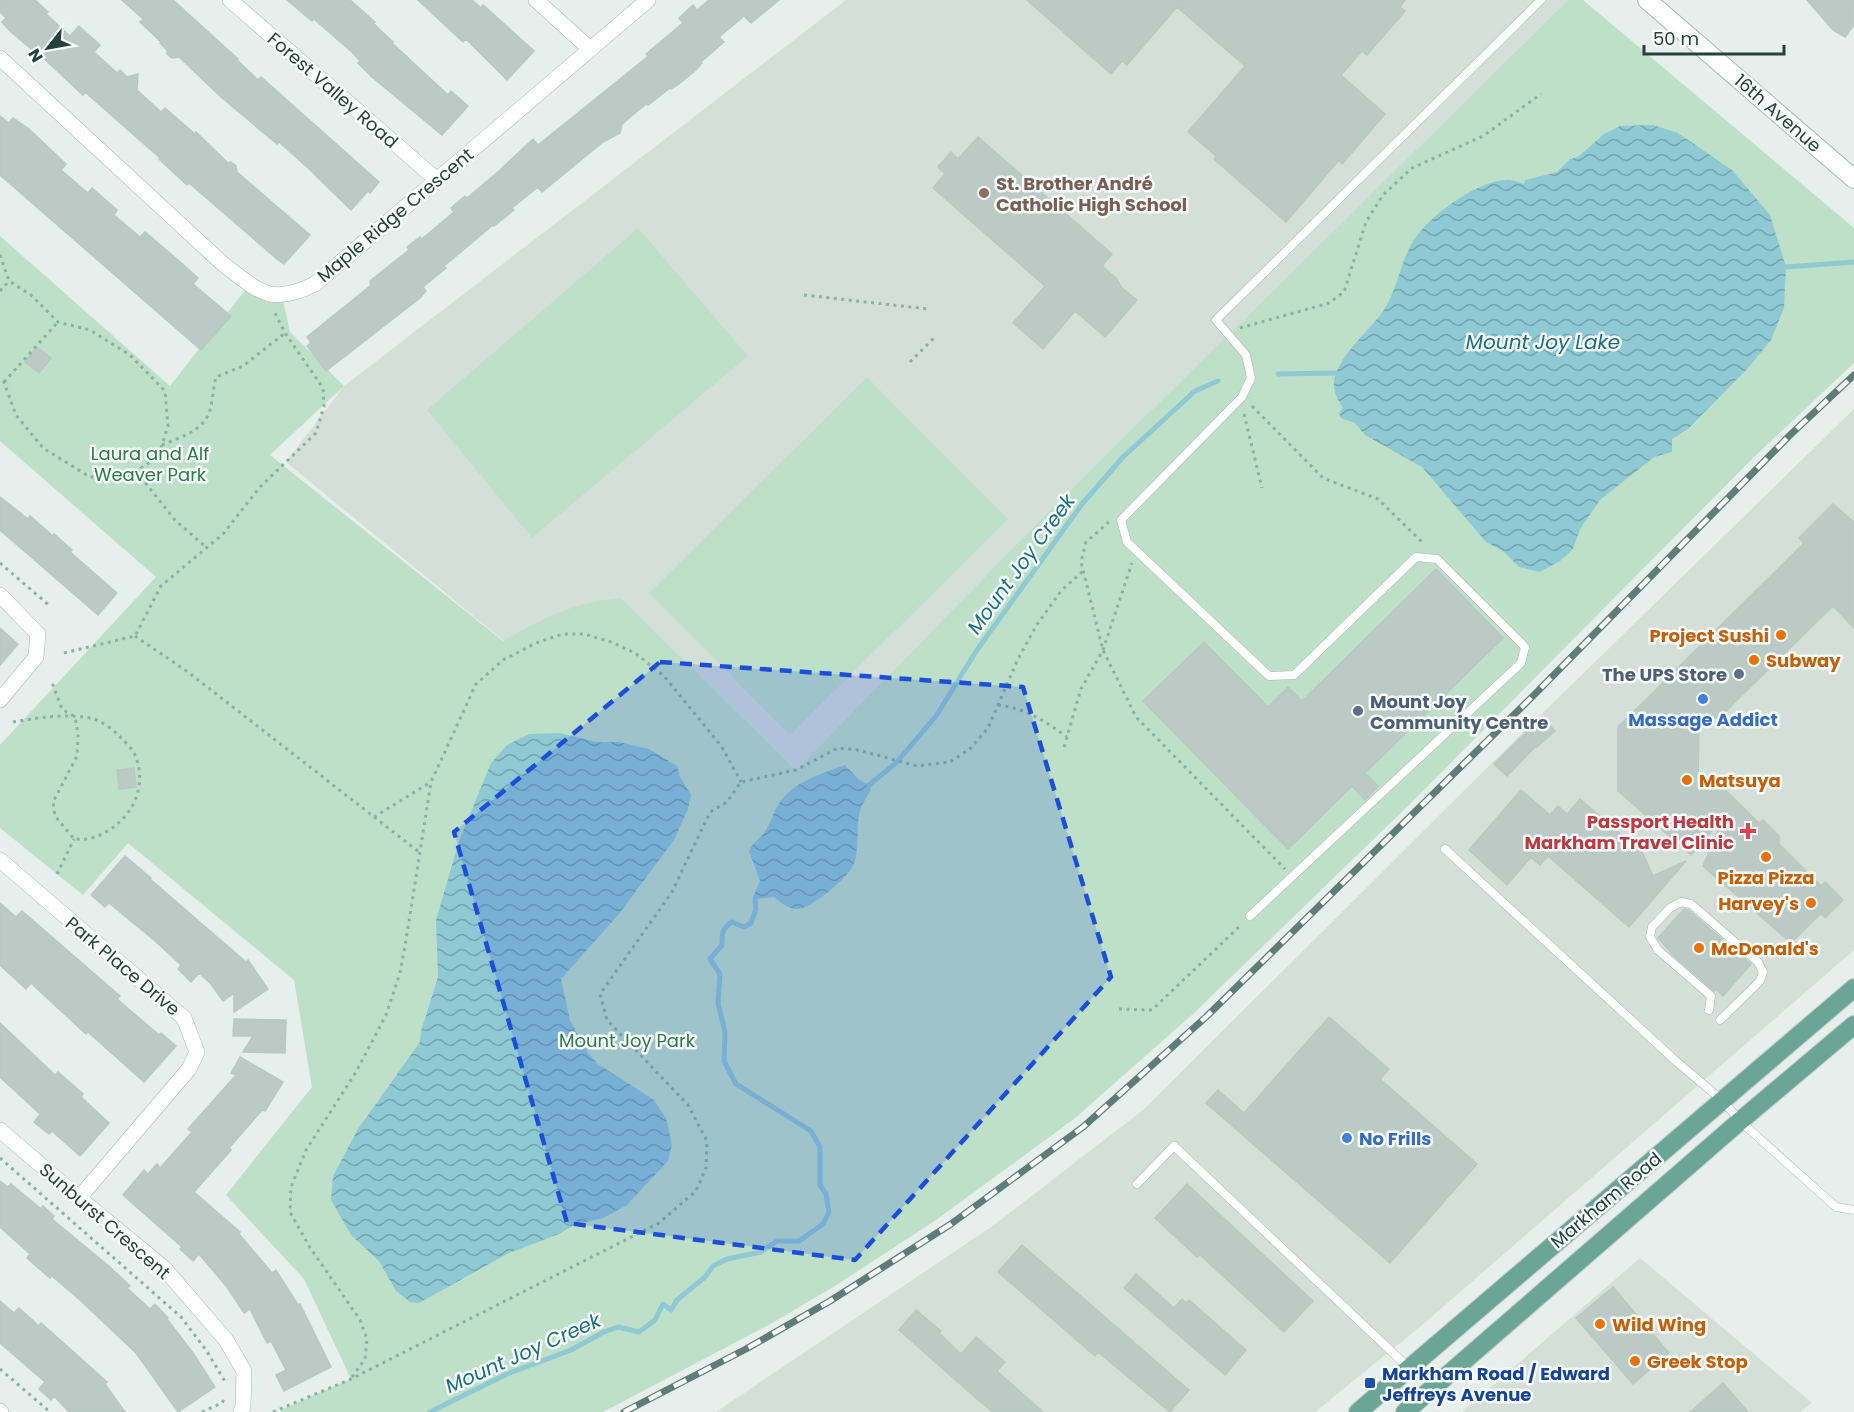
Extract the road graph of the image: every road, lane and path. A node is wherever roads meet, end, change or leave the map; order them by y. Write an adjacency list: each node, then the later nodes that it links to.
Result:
1 (230, 0): 10 (street, Forest Valley Road)
2 (536, 0): 6 (street)
3 (648, 0): 6 (street, Maple Ridge Crescent)
4 (1541, 0): 18 (lane)
5 (1647, 0): 9 (main road, 16th Avenue)
6 (590, 49): 10 (street, Maple Ridge Crescent)
7 (0, 58): 14 (street)
8 (1541, 94): 18 (path)
9 (1854, 179)
10 (437, 180): 14 (street, Maple Ridge Crescent)
11 (0, 255): 12 (path)
12 (9, 281): 13 (path); 17 (path)
13 (0, 291)
14 (266, 293): 19 (path)
15 (804, 295): 16 (path)
16 (928, 309)
17 (58, 322): 23 (path); 25 (path)
18 (1226, 331): 24 (lane)
19 (285, 333): 25 (path); 29 (path)
20 (936, 336): 21 (path)
21 (910, 362)
22 (0, 379): 23 (path)
23 (4, 382): 26 (path)
24 (1242, 397): 27 (path); 28 (lane); 31 (path)
25 (162, 445): 26 (path)
26 (136, 471): 29 (path)
27 (1262, 488)
28 (1121, 520): 30 (lane); 33 (path)
29 (207, 548): 36 (path)
30 (1137, 552): 31 (lane); 37 (path)
31 (1437, 559): 54 (lane)
32 (0, 563): 35 (path)
33 (1083, 571): 37 (path); 41 (path)
34 (0, 595): 40 (street)
35 (50, 606)
36 (135, 636): 38 (path); 48 (path)
37 (1103, 650): 44 (path); 54 (path)
38 (64, 653)
39 (51, 680): 42 (path)
40 (0, 700)
41 (998, 705): 44 (path); 47 (path)
42 (75, 717): 43 (path); 49 (path); 49 (path)
43 (13, 722)
44 (1067, 737): 45 (path)
45 (1064, 747)
46 (431, 782): 47 (path); 48 (path); 51 (path)
47 (741, 783): 70 (path)
48 (374, 817): 51 (path)
49 (74, 839): 53 (path)
50 (1445, 849): 61 (lane)
51 (419, 852): 70 (path)
52 (0, 860): 66 (street, Park Place Drive)
53 (57, 874)
54 (1293, 876): 55 (lane)
55 (1250, 916): 57 (path)
56 (1854, 988): 61 (main road, Markham Road)
57 (1119, 1009)
58 (1709, 1010): 59 (lane)
59 (1720, 1020)
60 (1854, 1025): 62 (main road, Markham Road)
61 (1723, 1101): 62 (lane); 68 (main road, Markham Road)
62 (1740, 1121): 67 (lane); 78 (main road, Markham Road)
63 (0, 1130): 66 (street, Sunburst Crescent)
64 (0, 1158): 71 (path)
65 (1137, 1184): 68 (lane)
66 (79, 1198): 75 (street, Sunburst Crescent)
67 (1854, 1210)
68 (1409, 1368): 77 (main road, Markham Road)
69 (0, 1369): 73 (path)
70 (351, 1379): 76 (path)
71 (227, 1385)
72 (228, 1394): 74 (path)
73 (50, 1412)
74 (202, 1412)
75 (241, 1412)
76 (273, 1412)
77 (1358, 1412)
78 (1405, 1412)

